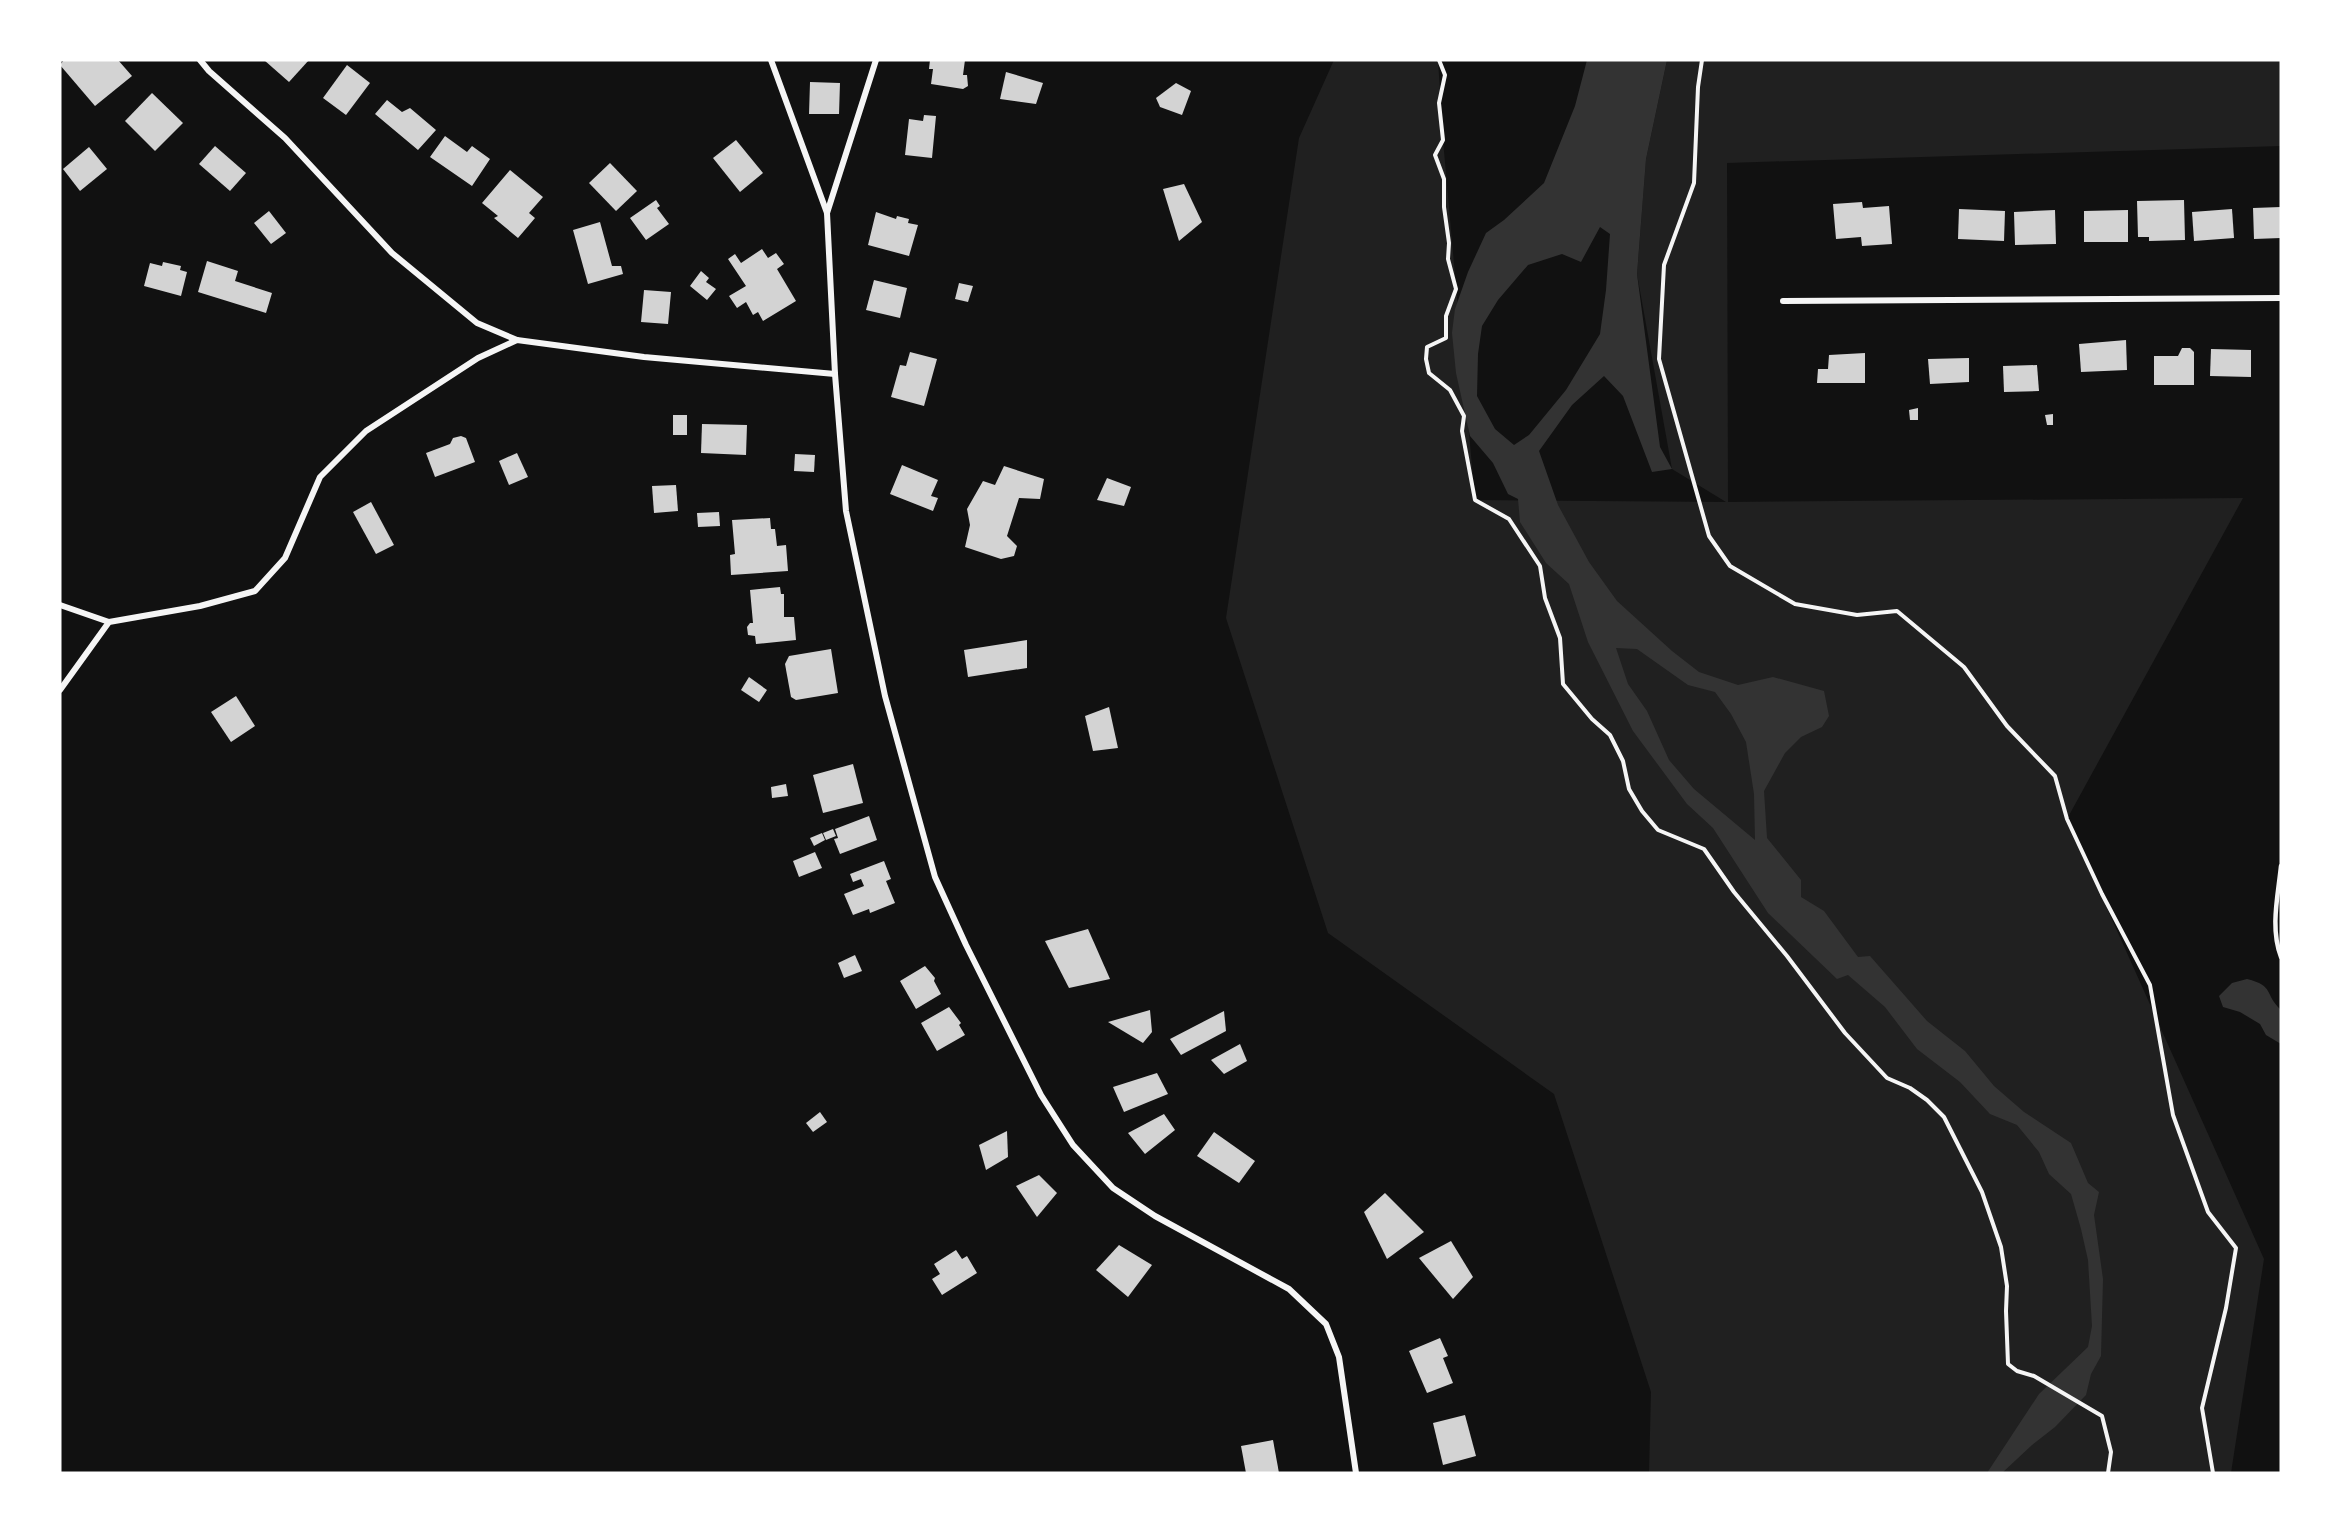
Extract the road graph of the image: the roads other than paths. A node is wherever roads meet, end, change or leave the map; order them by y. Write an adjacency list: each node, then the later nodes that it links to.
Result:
1 (200, 60): 7 (street)
2 (771, 60): 4 (street)
3 (876, 60): 4 (street)
4 (827, 213): 8 (street)
5 (2281, 298): 6 (street)
6 (1783, 301)
7 (517, 340): 8 (street); 10 (street)
8 (835, 374): 14 (street)
9 (60, 605): 10 (street)
10 (109, 622): 11 (street)
11 (60, 690)
12 (2281, 866): 13 (lane)
13 (2281, 957)
14 (1356, 1473)

